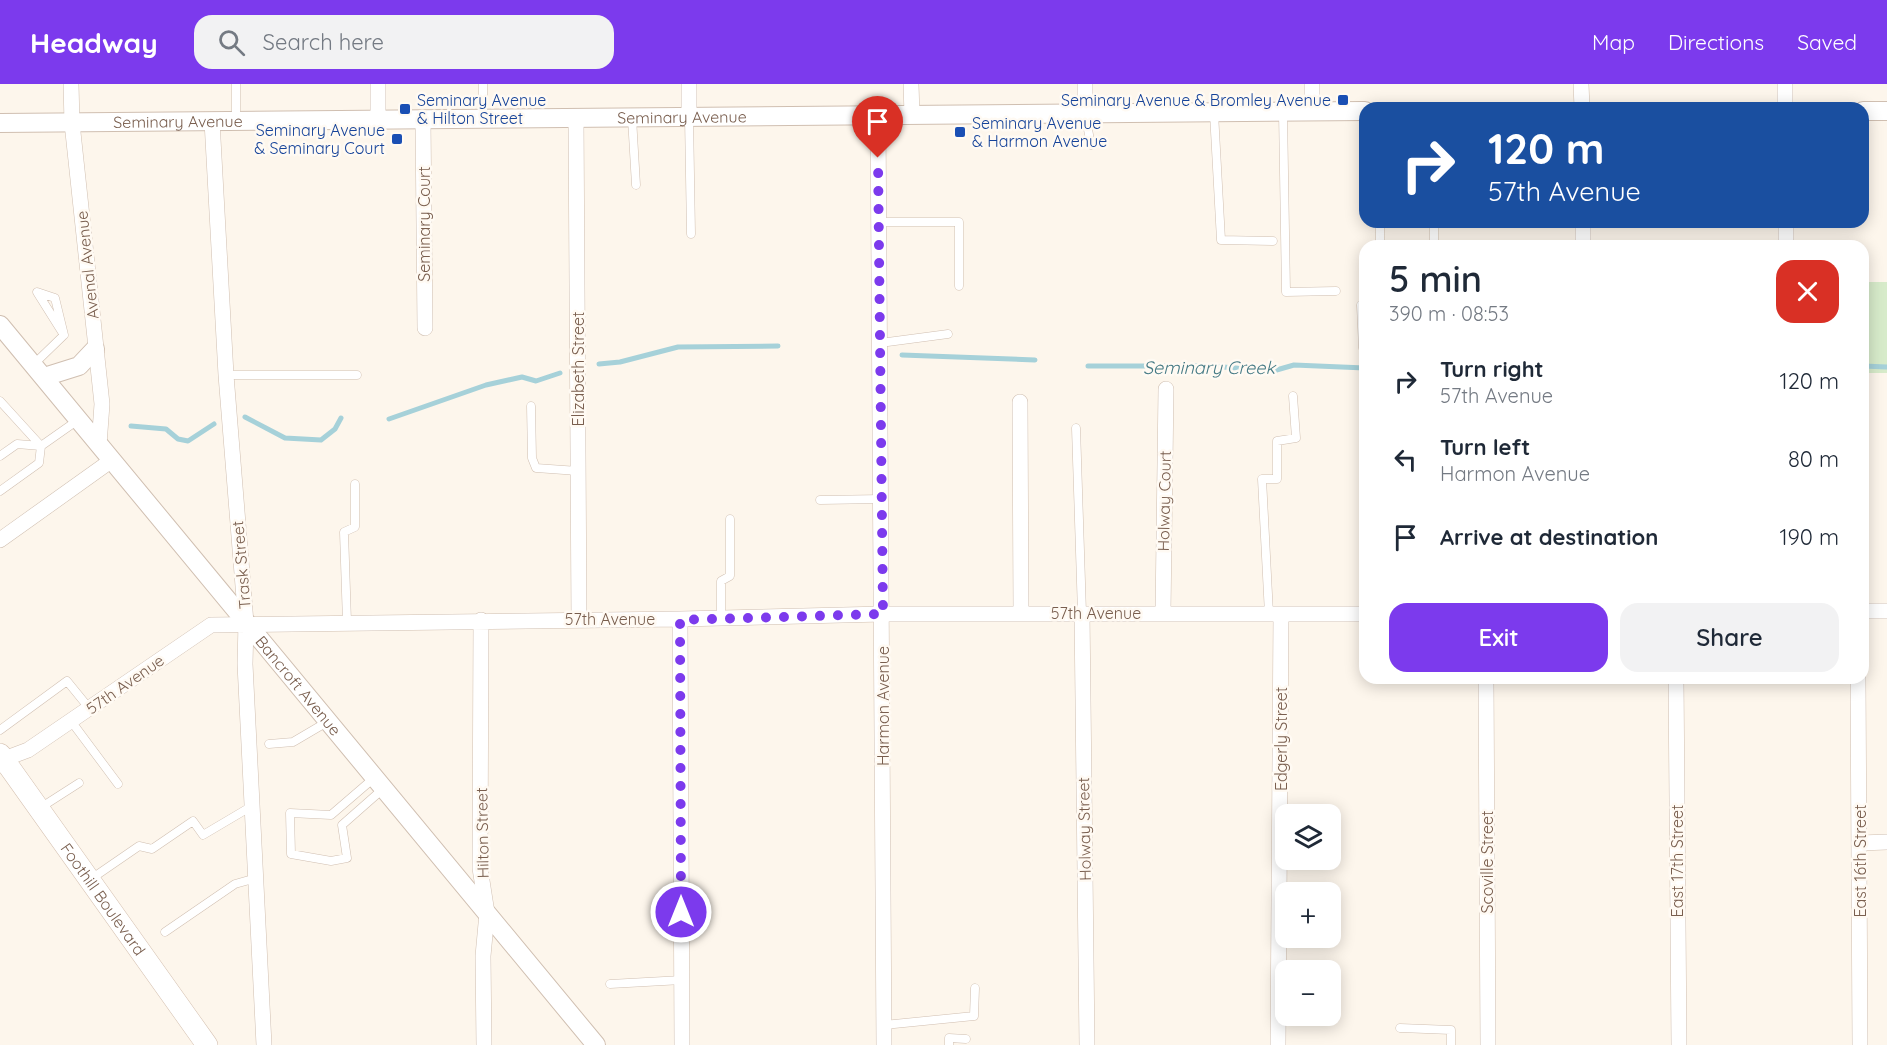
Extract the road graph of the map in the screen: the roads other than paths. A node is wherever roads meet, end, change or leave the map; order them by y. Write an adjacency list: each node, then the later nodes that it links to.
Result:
1 (71, 84): 31 (street, Avenal Avenue)
2 (236, 84): 28 (lane)
3 (378, 84): 26 (street)
4 (483, 84): 25 (lane)
5 (689, 84): 22 (street)
6 (911, 84): 20 (street)
7 (1085, 84): 19 (street)
8 (1312, 84): 17 (street)
9 (1581, 84): 11 (street)
10 (1785, 84): 12 (street)
11 (1582, 102)
12 (1785, 102)
13 (1359, 111): 17 (street, Seminary Avenue)
14 (1869, 111): 15 (street)
15 (1887, 111)
16 (1283, 112): 17 (street, Seminary Avenue); 18 (street, Seminary Avenue); 38 (lane)
17 (1312, 112)
18 (1214, 113): 19 (street, Seminary Avenue); 36 (lane)
19 (1085, 114): 20 (street, Seminary Avenue); 32 (lane)
20 (912, 115): 21 (street, Seminary Avenue)
21 (878, 116): 22 (street, Seminary Avenue); 34 (street, Harmon Avenue)
22 (689, 117): 24 (street, Seminary Avenue); 35 (lane)
23 (576, 118): 24 (street, Seminary Avenue); 25 (street, Seminary Avenue); 59 (street, Elizabeth Street)
24 (632, 118): 33 (lane)
25 (483, 119): 27 (street, Seminary Avenue)
26 (378, 120): 27 (street, Seminary Avenue); 28 (street, Seminary Avenue)
27 (423, 120): 40 (street, Seminary Court)
28 (236, 121): 29 (street, Seminary Avenue)
29 (212, 122): 31 (street, Seminary Avenue); 46 (street, Trask Street)
30 (0, 123): 31 (street, Seminary Avenue)
31 (72, 123): 44 (street, Avenal Avenue)
32 (1091, 145)
33 (636, 184)
34 (879, 222): 37 (lane); 43 (street, Harmon Avenue)
35 (691, 234)
36 (1273, 241)
37 (959, 286)
38 (1336, 291)
39 (0, 325): 45 (street, Bancroft Avenue)
40 (425, 327)
41 (948, 334): 43 (lane)
42 (64, 335): 42 (lane); 45 (lane)
43 (880, 342): 62 (street, Harmon Avenue)
44 (95, 349): 45 (street); 55 (street, Avenal Avenue)
45 (38, 371): 53 (street, Bancroft Avenue)
46 (226, 375): 47 (lane); 78 (street, Trask Street)
47 (357, 375)
48 (1166, 389): 70 (street, Holway Court)
49 (1293, 396): 72 (lane)
50 (0, 401): 56 (lane)
51 (1020, 402): 68 (street)
52 (531, 406): 59 (lane)
53 (78, 420): 55 (street, Bancroft Avenue); 56 (lane)
54 (1076, 428): 69 (lane)
55 (99, 445): 58 (street, Bancroft Avenue)
56 (41, 446): 57 (lane); 61 (lane)
57 (0, 456)
58 (112, 460): 65 (street); 78 (street, Bancroft Avenue)
59 (578, 471): 75 (street, Elizabeth Street)
60 (355, 484): 79 (lane)
61 (0, 491)
62 (882, 499): 63 (lane); 71 (street, Harmon Avenue)
63 (820, 500)
64 (730, 519): 74 (lane)
65 (0, 540)
66 (1869, 611): 67 (street)
67 (1887, 611)
68 (1021, 613): 69 (street, 57th Avenue); 71 (street, 57th Avenue)
69 (1082, 613): 70 (street, 57th Avenue); 113 (street, Holway Street)
70 (1163, 613): 72 (street, 57th Avenue)
71 (883, 614): 74 (street, 57th Avenue); 103 (street, Harmon Avenue)
72 (1275, 614): 73 (street, 57th Avenue); 114 (street, Edgerly Street)
73 (1359, 614)
74 (721, 618): 77 (street, 57th Avenue)
75 (579, 619): 76 (street, 57th Avenue); 77 (street, 57th Avenue)
76 (481, 620): 79 (street, 57th Avenue); 98 (street, Hilton Street)
77 (680, 620): 100 (street)
78 (246, 622): 79 (street, 57th Avenue); 83 (street, 57th Avenue); 85 (street, Bancroft Avenue); 92 (street, Trask Street)
79 (346, 622)
80 (1486, 684): 116 (street, Scoville Street)
81 (1676, 684): 117 (street, East 17th Street)
82 (1858, 684): 94 (street, East 16th Street)
83 (89, 709): 84 (street, 57th Avenue); 86 (lane)
84 (71, 721): 88 (street, 57th Avenue); 91 (lane)
85 (329, 721): 87 (lane); 89 (street, Bancroft Avenue)
86 (0, 730)
87 (269, 744)
88 (1, 759): 93 (main road, Foothill Boulevard)
89 (379, 782): 89 (lane); 98 (street, Bancroft Avenue)
90 (79, 783): 93 (lane)
91 (118, 784)
92 (252, 806): 96 (street, Trask Street); 97 (lane)
93 (38, 809): 97 (main road, Foothill Boulevard)
94 (1861, 843): 95 (street); 118 (street, East 16th Street)
95 (1887, 843)
96 (256, 878): 99 (lane); 107 (street, Trask Street)
97 (89, 880): 106 (main road, Foothill Boulevard)
98 (487, 913): 108 (street, Hilton Street); 109 (street, Bancroft Avenue)
99 (165, 932)
100 (682, 980): 101 (lane); 110 (street)
101 (610, 984)
102 (975, 988): 103 (lane)
103 (884, 1024): 111 (street, Harmon Avenue)
104 (1400, 1028): 115 (lane)
105 (966, 1039): 112 (lane)
106 (207, 1045)
107 (264, 1045)
108 (484, 1045)
109 (596, 1045)
110 (682, 1045)
111 (884, 1045)
112 (949, 1045)
113 (1087, 1045)
114 (1278, 1045)
115 (1451, 1045)
116 (1488, 1045)
117 (1679, 1045)
118 (1860, 1045)

